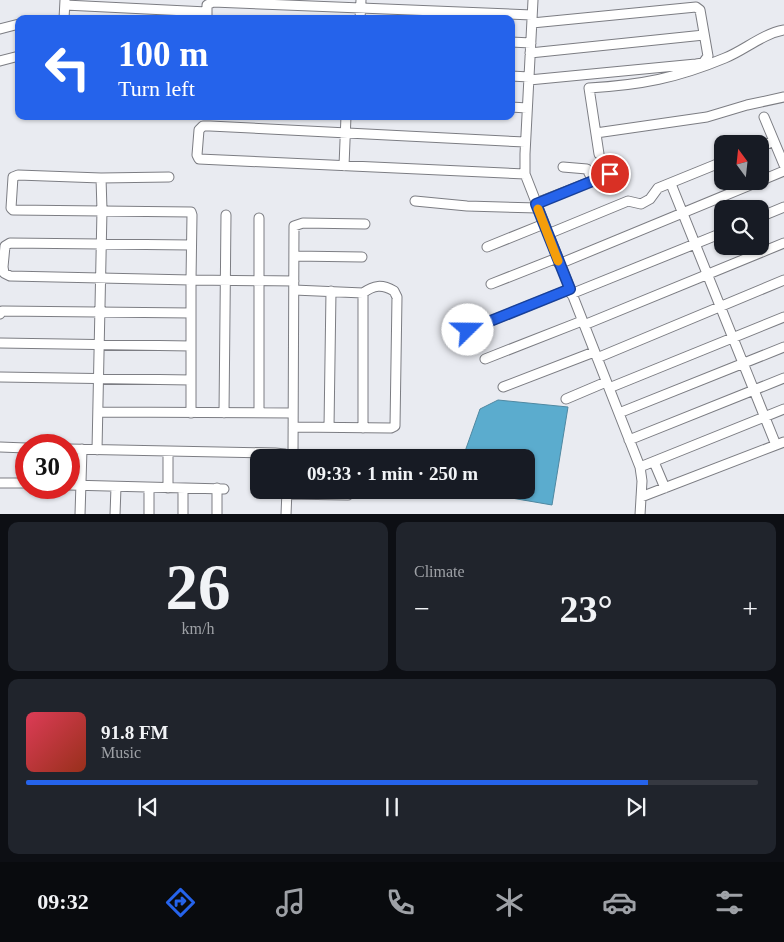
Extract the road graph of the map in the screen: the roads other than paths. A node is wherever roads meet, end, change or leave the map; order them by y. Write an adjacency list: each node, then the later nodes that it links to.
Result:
1 (533, 0): 9 (street)
2 (65, 2): 4 (street); 5 (street)
3 (361, 4): 6 (street); 7 (street)
4 (64, 15)
5 (197, 15)
6 (207, 15)
7 (486, 15)
8 (515, 18): 9 (street)
9 (532, 19): 13 (street); 15 (street)
10 (15, 25): 11 (street)
11 (0, 29)
12 (784, 30): 27 (street)
13 (704, 35): 16 (street); 20 (street)
14 (515, 42): 15 (street)
15 (531, 42): 16 (street)
16 (530, 53): 20 (street)
17 (15, 57): 18 (street)
18 (0, 61)
19 (515, 77): 20 (street)
20 (529, 79): 23 (street)
21 (784, 97): 27 (street)
22 (515, 107): 23 (street)
23 (527, 108): 29 (street)
24 (764, 117): 28 (street)
25 (346, 120): 26 (street)
26 (345, 132): 29 (street); 34 (street); 34 (street)
27 (596, 133): 31 (street)
28 (774, 141): 30 (street); 33 (street)
29 (525, 142): 37 (street)
30 (769, 143)
31 (599, 154)
32 (714, 165): 42 (street)
33 (784, 165)
34 (344, 166): 37 (street)
35 (563, 167): 41 (street)
36 (784, 171): 48 (street)
37 (525, 174): 44 (street)
38 (610, 174): 41 (street)
39 (169, 177): 40 (street)
40 (101, 178): 46 (street); 46 (street)
41 (593, 181): 44 (street)
42 (671, 184): 48 (street); 53 (street)
43 (415, 201): 44 (street)
44 (537, 206): 52 (street)
45 (784, 207): 47 (street)
46 (102, 210): 56 (street); 58 (street)
47 (769, 213)
48 (682, 214): 57 (street); 62 (street)
49 (226, 216): 67 (street)
50 (259, 218): 68 (street)
51 (365, 224): 60 (street)
52 (544, 224): 53 (street); 59 (street)
53 (548, 234): 62 (street)
54 (714, 235): 57 (street)
55 (784, 243): 63 (street)
56 (101, 244): 58 (street); 64 (street); 64 (street)
57 (694, 244): 63 (street); 72 (street)
58 (191, 245): 65 (street)
59 (487, 247)
60 (294, 256): 61 (street); 70 (street)
61 (362, 257)
62 (558, 261): 69 (street); 72 (street)
63 (707, 276): 74 (street); 79 (street)
64 (101, 278): 65 (street); 75 (street)
65 (191, 280): 67 (street); 76 (street)
66 (784, 280): 74 (street)
67 (226, 281): 68 (street); 101 (street)
68 (259, 281): 70 (street); 102 (street)
69 (491, 284)
70 (294, 286): 71 (street); 99 (street)
71 (331, 291): 73 (street); 106 (street)
72 (571, 292): 79 (street); 80 (street)
73 (363, 293): 107 (street); 107 (street)
74 (720, 306): 81 (street); 86 (street)
75 (100, 312): 76 (street); 77 (street); 83 (street)
76 (191, 313): 84 (street)
77 (0, 314)
78 (784, 317): 81 (street)
79 (583, 323): 86 (street); 87 (street)
80 (468, 330)
81 (733, 338): 88 (street); 93 (street)
82 (0, 343): 83 (street)
83 (100, 346): 84 (street); 90 (street)
84 (191, 346): 92 (street)
85 (784, 347): 88 (street)
86 (596, 355): 93 (street); 94 (street)
87 (485, 359)
88 (743, 363): 95 (street); 103 (street)
89 (0, 377): 90 (street)
90 (99, 378): 92 (street); 98 (street)
91 (784, 378): 95 (street)
92 (191, 380): 100 (street)
93 (608, 385): 96 (street); 103 (street)
94 (503, 387)
95 (754, 390): 104 (street); 108 (street)
96 (566, 399)
97 (784, 409): 104 (street)
98 (98, 412): 100 (street); 114 (street)
99 (293, 412): 102 (street); 105 (street)
100 (191, 413): 101 (street)
101 (224, 413): 102 (street)
102 (258, 413)
103 (619, 413): 108 (street)
104 (765, 417): 109 (street); 117 (street)
105 (293, 427): 106 (street); 113 (street)
106 (329, 427): 107 (street)
107 (363, 428)
108 (629, 440): 118 (street)
109 (780, 443): 126 (street)
110 (0, 447): 111 (street)
111 (15, 448)
112 (82, 449): 114 (street); 121 (street)
113 (293, 449)
114 (97, 450): 115 (street)
115 (168, 451): 116 (street); 124 (street)
116 (250, 453)
117 (654, 462): 118 (street); 126 (street)
118 (640, 468): 127 (street)
119 (0, 482): 120 (street)
120 (15, 483)
121 (81, 486): 122 (street); 129 (street)
122 (116, 487): 123 (street); 130 (street)
123 (149, 488): 124 (street); 131 (street)
124 (168, 488): 125 (street)
125 (183, 488): 132 (street); 133 (street)
126 (665, 488): 127 (street)
127 (641, 497): 135 (street)
128 (286, 499): 134 (street)
129 (80, 514)
130 (115, 514)
131 (149, 514)
132 (183, 514)
133 (216, 514)
134 (286, 514)
135 (640, 514)

